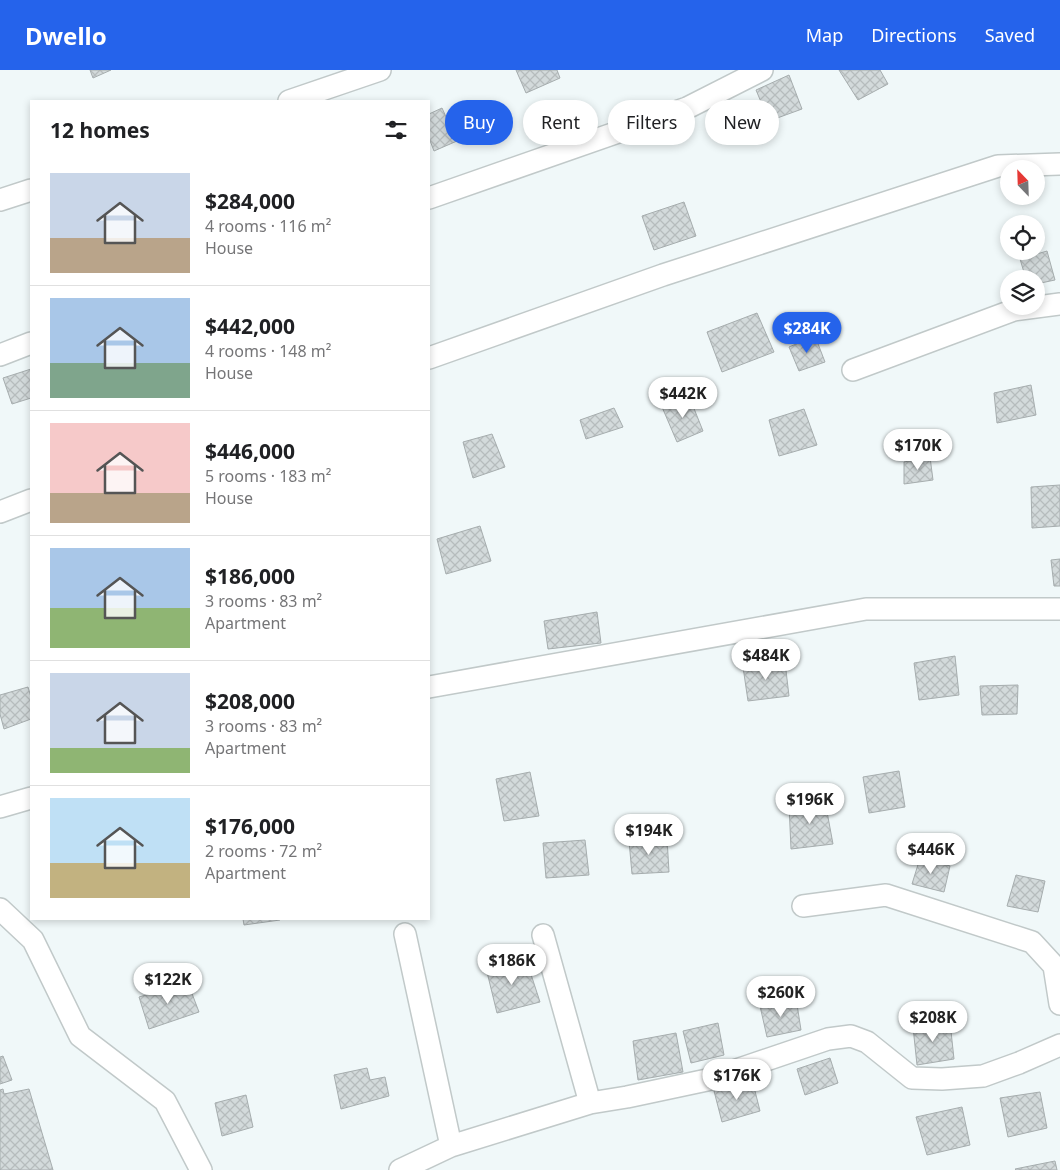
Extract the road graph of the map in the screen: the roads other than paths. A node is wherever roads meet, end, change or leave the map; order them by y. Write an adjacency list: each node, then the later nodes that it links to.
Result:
1 (380, 70): 3 (street)
2 (762, 70): 6 (street)
3 (292, 100)
4 (1060, 164): 11 (street)
5 (30, 190): 7 (street)
6 (430, 198)
7 (0, 200)
8 (1060, 304): 12 (street)
9 (30, 343): 10 (street)
10 (0, 355)
11 (430, 358)
12 (853, 370)
13 (30, 500): 14 (street)
14 (0, 512)
15 (1060, 609): 16 (street)
16 (430, 687)
17 (30, 798): 18 (street)
18 (0, 806)
19 (802, 906): 23 (street)
20 (0, 909): 27 (street)
21 (405, 934): 26 (street)
22 (543, 935): 25 (street)
23 (1060, 1004)
24 (1060, 1045): 25 (street)
25 (590, 1103): 26 (street)
26 (451, 1146): 28 (street)
27 (201, 1170)
28 (400, 1170)

